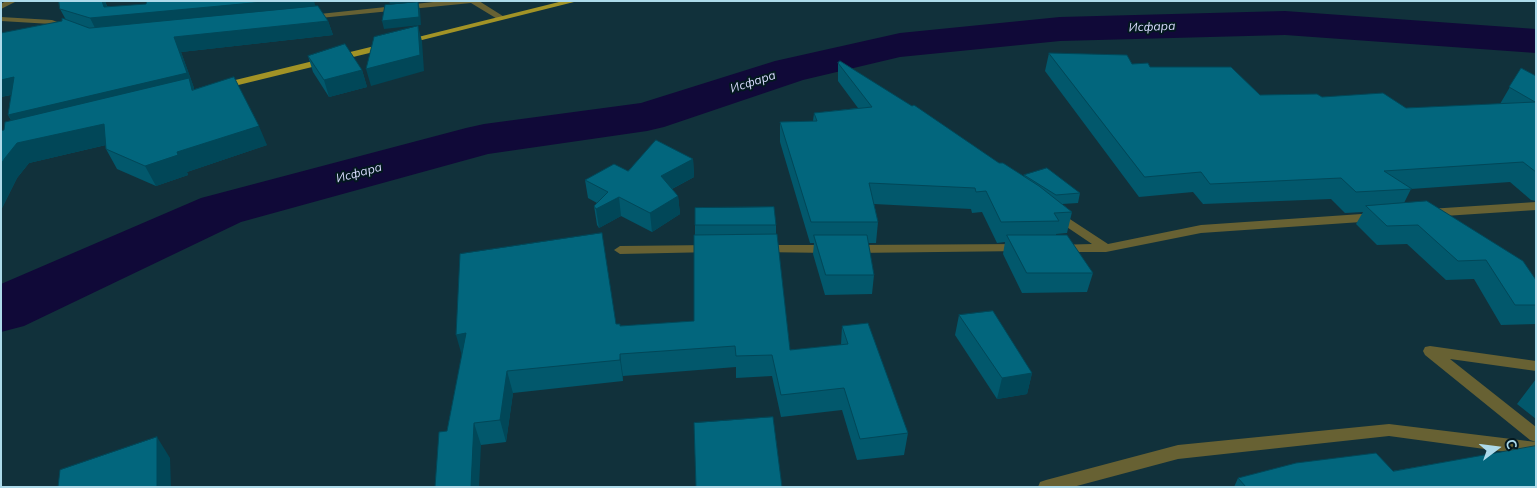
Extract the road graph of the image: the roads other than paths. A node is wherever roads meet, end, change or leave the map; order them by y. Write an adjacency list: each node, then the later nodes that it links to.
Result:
1 (13, 1): 5 (street)
2 (469, 1): 6 (street)
3 (473, 1): 7 (street)
4 (574, 1): 7 (main road)
5 (1, 7)
6 (300, 18)
7 (502, 18): 10 (main road)
8 (1, 19): 9 (street)
9 (79, 31)
10 (213, 88)
11 (1536, 206): 13 (street)
12 (1049, 209): 15 (street)
13 (1418, 214)
14 (1388, 216): 15 (street)
15 (1106, 248): 17 (street)
16 (719, 249): 18 (street)
17 (749, 249)
18 (620, 250)
19 (1536, 366): 20 (street)
20 (1536, 436)
21 (1536, 449): 22 (street)
22 (1046, 487)

